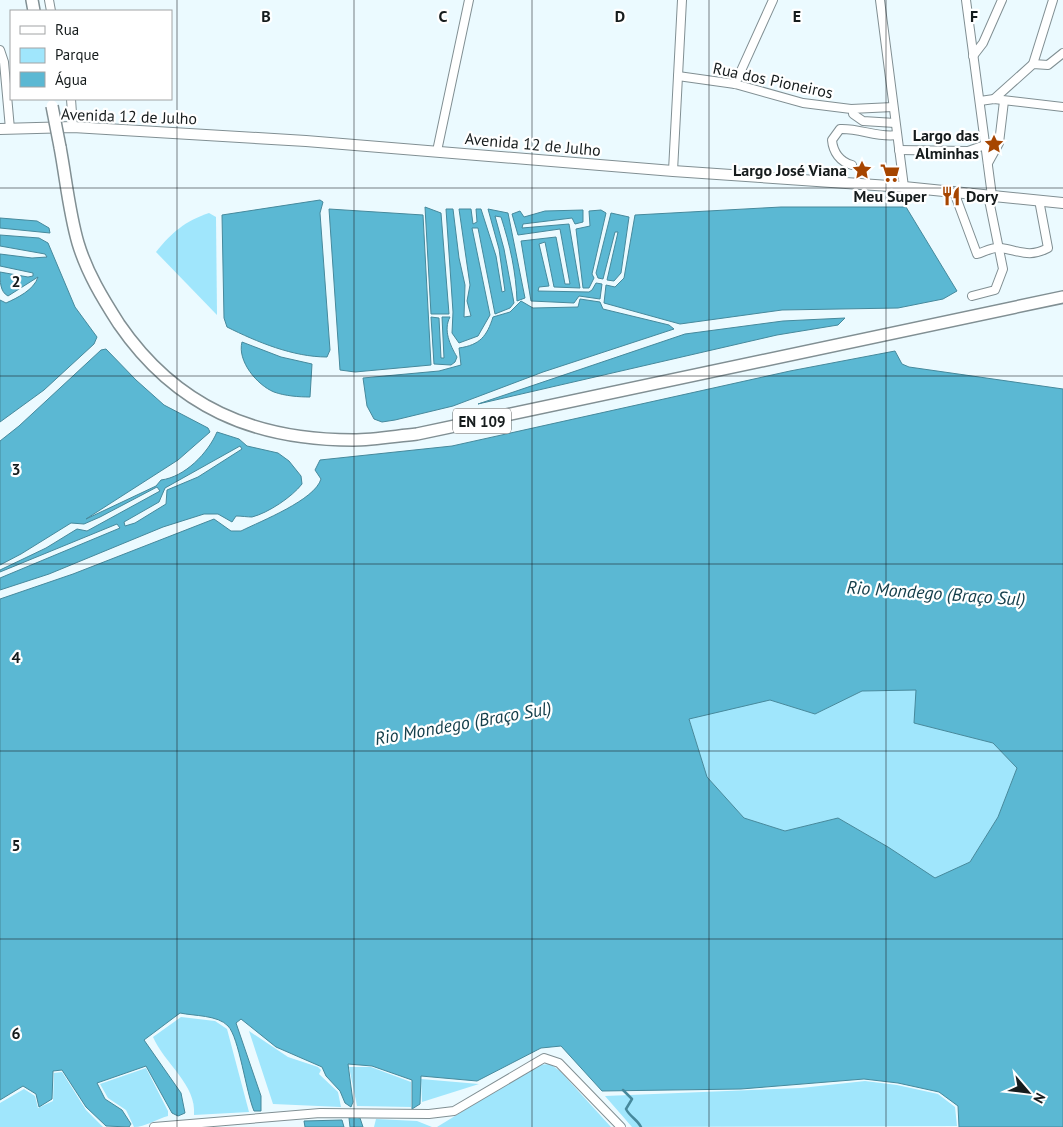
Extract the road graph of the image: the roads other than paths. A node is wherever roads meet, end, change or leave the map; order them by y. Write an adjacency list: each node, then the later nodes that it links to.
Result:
1 (470, 0): 27 (street)
2 (682, 0): 12 (street)
3 (773, 0): 13 (street)
4 (880, 0): 19 (street)
5 (966, 0): 10 (street)
6 (1002, 0): 10 (street)
7 (1053, 0): 11 (street)
8 (0, 50): 24 (street)
9 (1063, 53): 11 (street)
10 (974, 56): 16 (street)
11 (1033, 64): 14 (street)
12 (678, 76): 13 (street, Rua dos Pioneiros); 31 (street)
13 (735, 84): 21 (street, Rua dos Pioneiros)
14 (994, 99): 16 (street); 17 (street)
15 (71, 100): 23 (street)
16 (980, 101): 26 (street)
17 (1004, 101): 20 (street); 29 (street)
18 (52, 102): 39 (main road, EN 109, bridge)
19 (893, 107): 21 (street, Rua dos Pioneiros); 22 (street)
20 (1063, 107)
21 (853, 109): 22 (street)
22 (895, 123): 25 (street)
23 (73, 127): 24 (main road, Avenida 12 de Julho); 27 (main road, Avenida 12 de Julho)
24 (5, 129)
25 (897, 135): 28 (street); 30 (street)
26 (986, 145): 28 (street); 29 (street)
27 (436, 150): 31 (main road, Avenida 12 de Julho)
28 (899, 150): 32 (street)
29 (988, 164): 34 (street)
30 (852, 165)
31 (672, 171): 32 (main road, Avenida 12 de Julho)
32 (904, 187): 33 (main road, Avenida 12 de Julho)
33 (954, 192): 34 (main road, Avenida 12 de Julho); 37 (street)
34 (990, 195): 35 (main road, Avenida 12 de Julho); 37 (street)
35 (1038, 200): 36 (main road, Avenida 12 de Julho); 37 (street)
36 (1063, 203)
37 (999, 247): 38 (street)
38 (972, 296)
39 (1063, 297)
40 (154, 1127): 41 (street)
41 (621, 1127)

